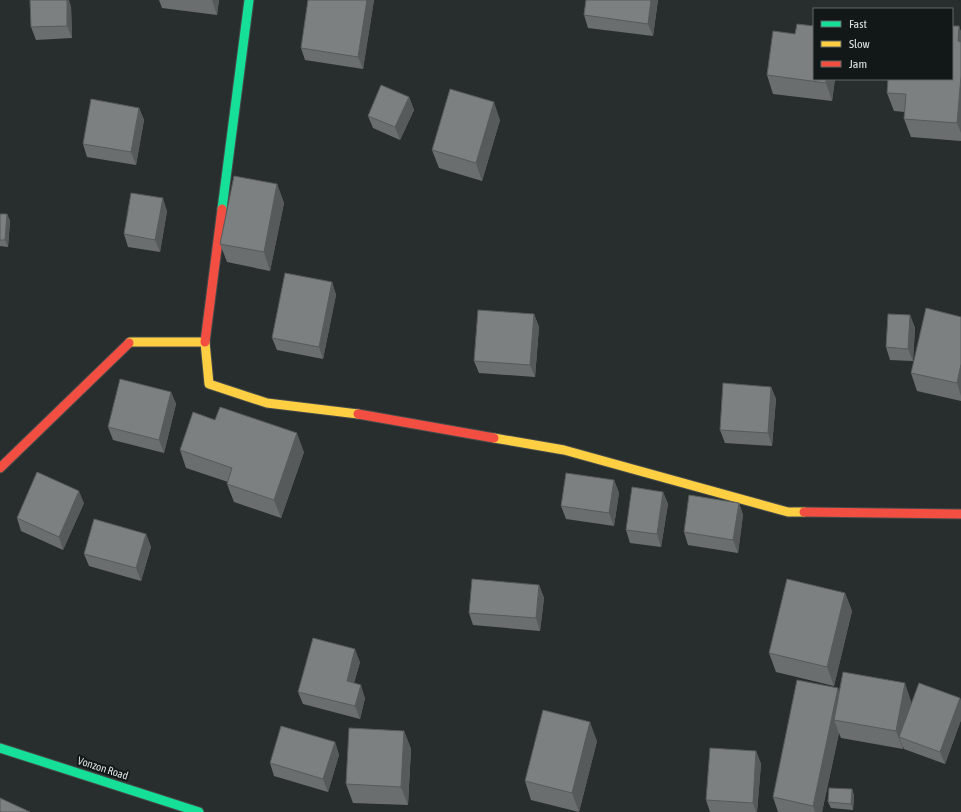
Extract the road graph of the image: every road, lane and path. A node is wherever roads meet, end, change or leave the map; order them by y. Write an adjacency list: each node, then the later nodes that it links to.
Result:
1 (249, 0): 2 (street)
2 (205, 342): 3 (street); 4 (street)
3 (0, 468)
4 (961, 514)
5 (0, 748): 6 (street, Vonzon Road)
6 (199, 812)

